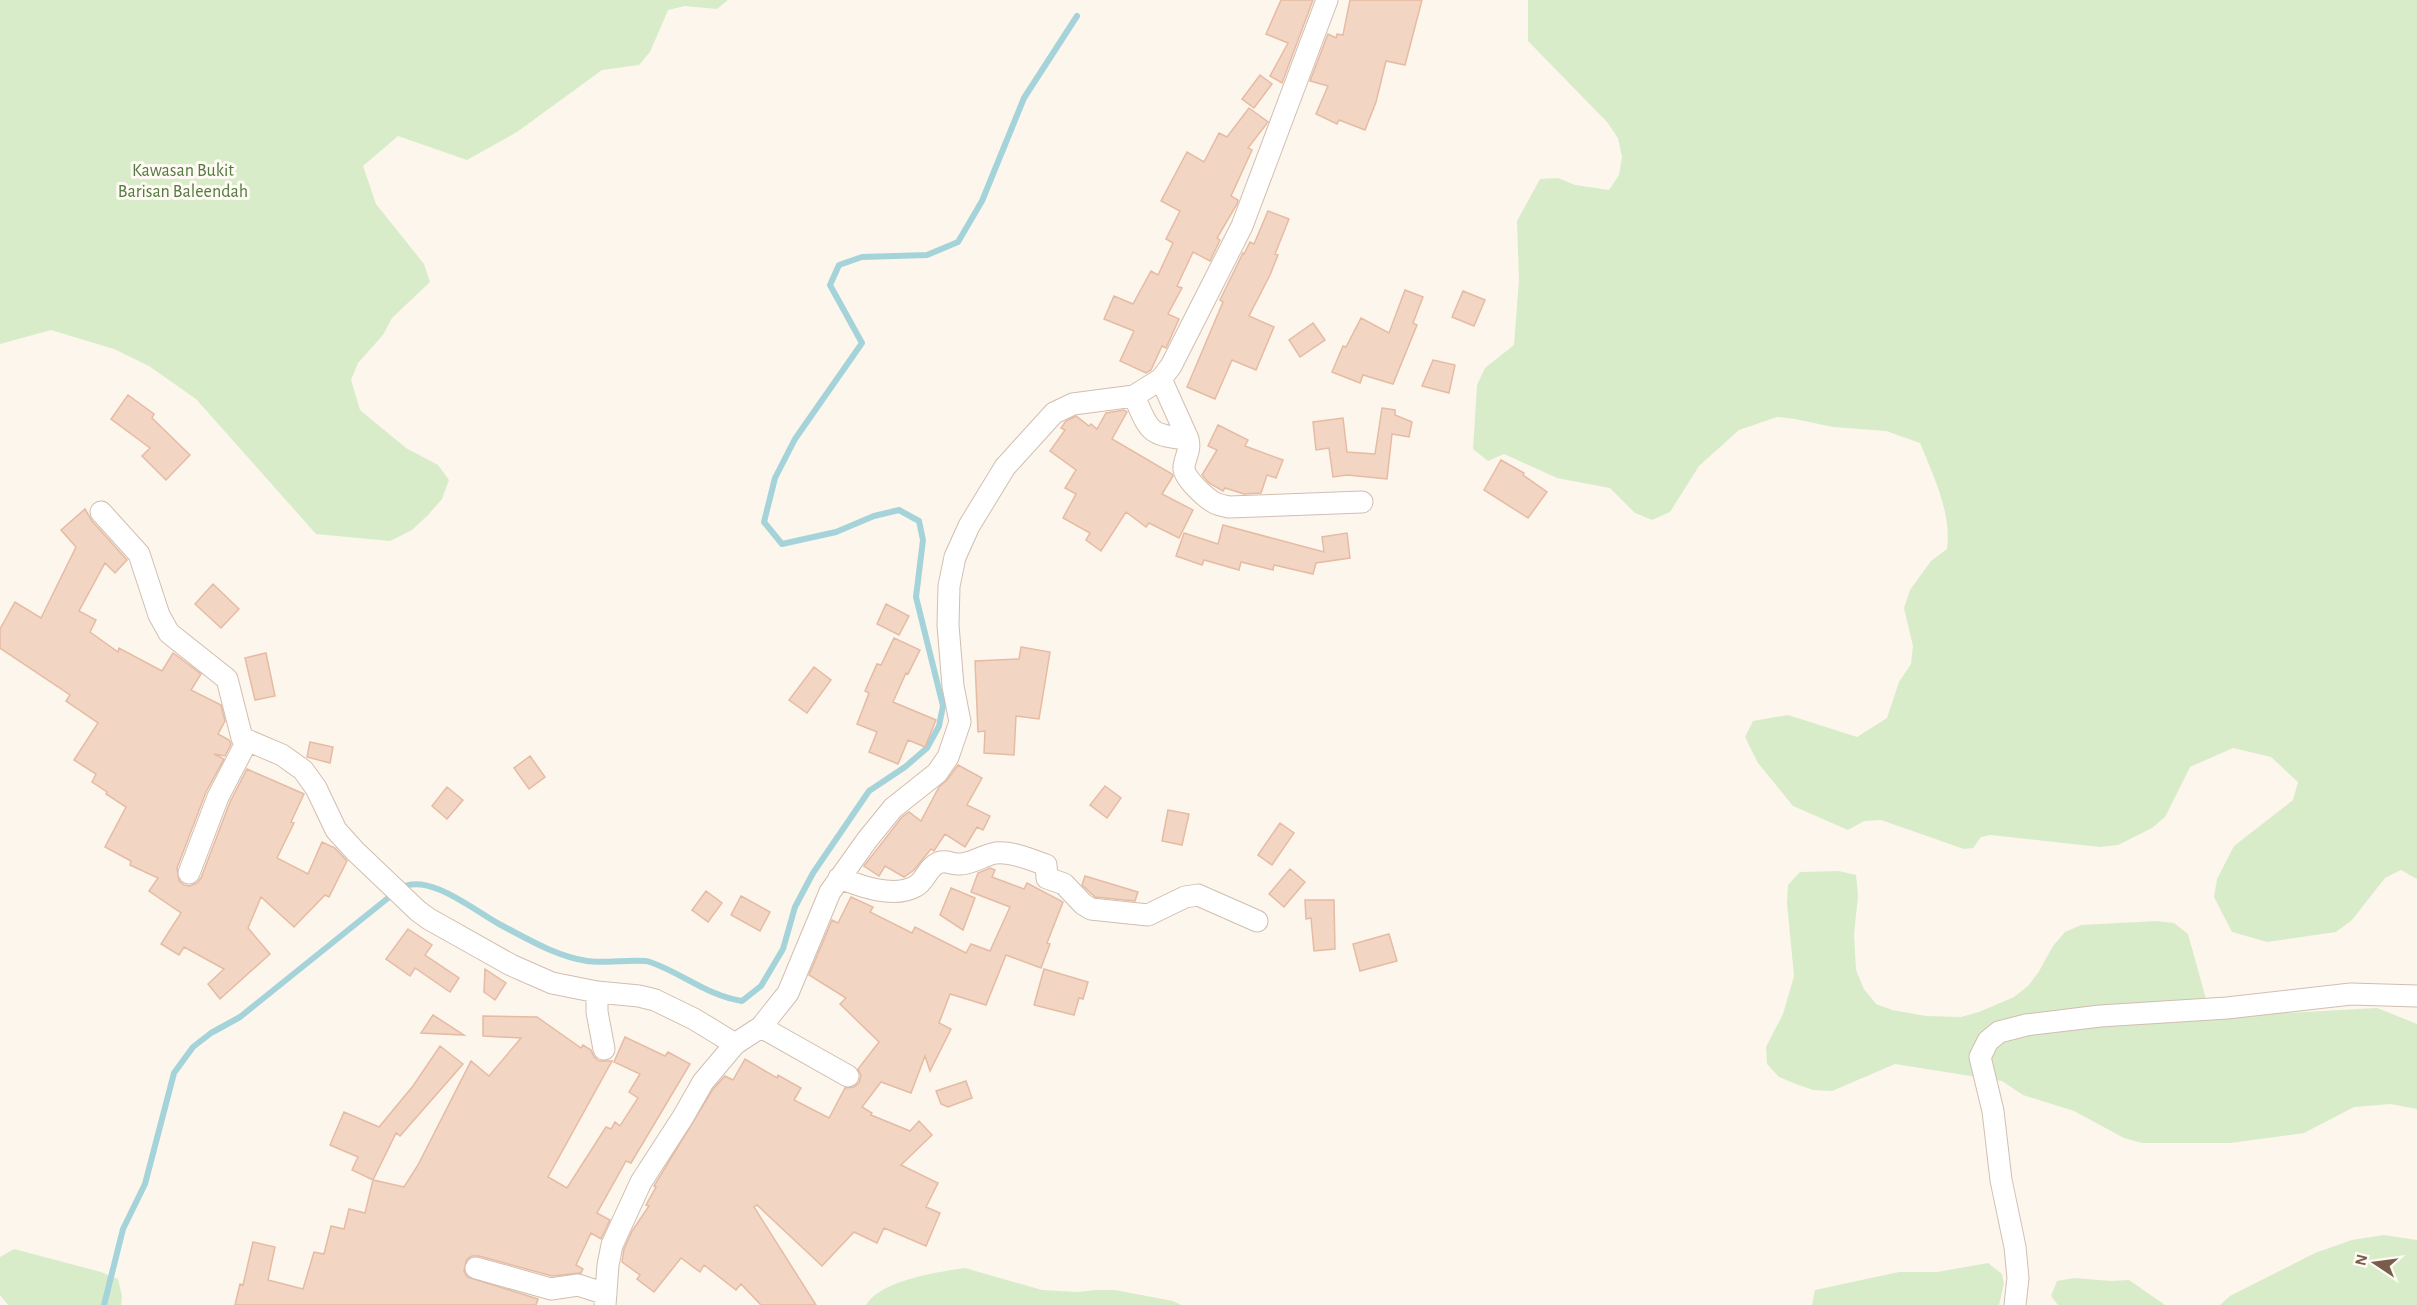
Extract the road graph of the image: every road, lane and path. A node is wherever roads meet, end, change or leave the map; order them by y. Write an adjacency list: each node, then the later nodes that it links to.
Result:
1 (1327, 0): 2 (street)
2 (1161, 379): 3 (street); 4 (street)
3 (1134, 396): 4 (street); 9 (street)
4 (1188, 439): 5 (street)
5 (1362, 502)
6 (101, 512): 7 (street)
7 (247, 741): 8 (street); 11 (street)
8 (189, 873)
9 (838, 878): 10 (street); 13 (street)
10 (1257, 921)
11 (597, 992): 14 (street); 15 (street)
12 (2417, 996): 19 (street)
13 (761, 1027): 14 (street); 16 (street)
14 (735, 1044): 18 (street)
15 (604, 1049)
16 (848, 1076)
17 (476, 1268): 18 (street)
18 (606, 1299)
19 (2015, 1305)

